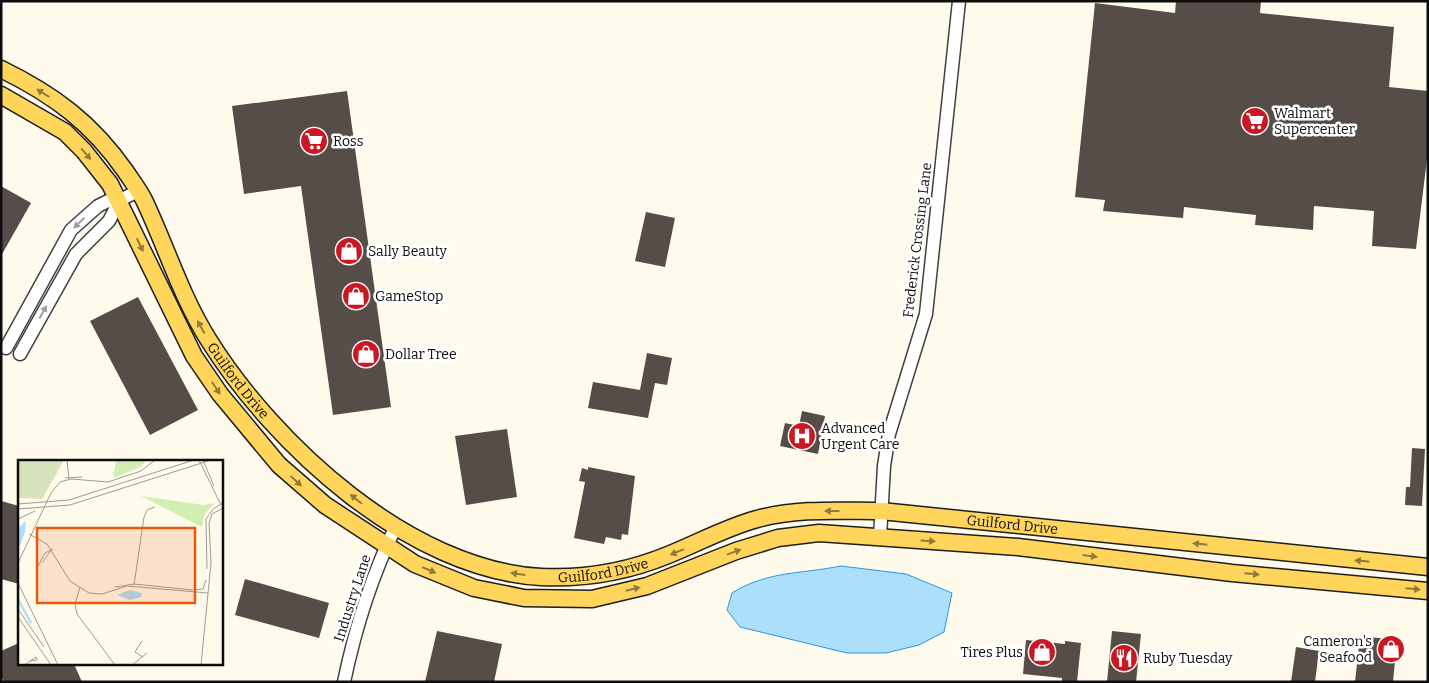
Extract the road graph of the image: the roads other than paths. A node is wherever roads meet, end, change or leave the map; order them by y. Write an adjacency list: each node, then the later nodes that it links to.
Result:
1 (959, 1): 8 (street, Frederick Crossing Lane)
2 (1, 69): 4 (main road, Guilford Drive, one-way to 2)
3 (1, 95): 5 (main road, Guilford Drive, one-way to 5)
4 (138, 190): 5 (street); 9 (main road, Guilford Drive, one-way to 4)
5 (120, 200): 6 (street, one-way to 6); 7 (street, one-way to 5); 11 (main road, Guilford Drive, one-way to 11)
6 (6, 348)
7 (20, 354)
8 (881, 511): 9 (main road, Guilford Drive, one-way to 9); 10 (street, Frederick Crossing Lane); 12 (main road, Guilford Drive, one-way to 8)
9 (396, 526): 11 (street, Industry Lane)
10 (880, 537): 11 (main road, Guilford Drive, one-way to 10); 13 (main road, Guilford Drive, one-way to 13)
11 (387, 545): 14 (street, Industry Lane)
12 (1428, 567)
13 (1428, 591)
14 (344, 682)

